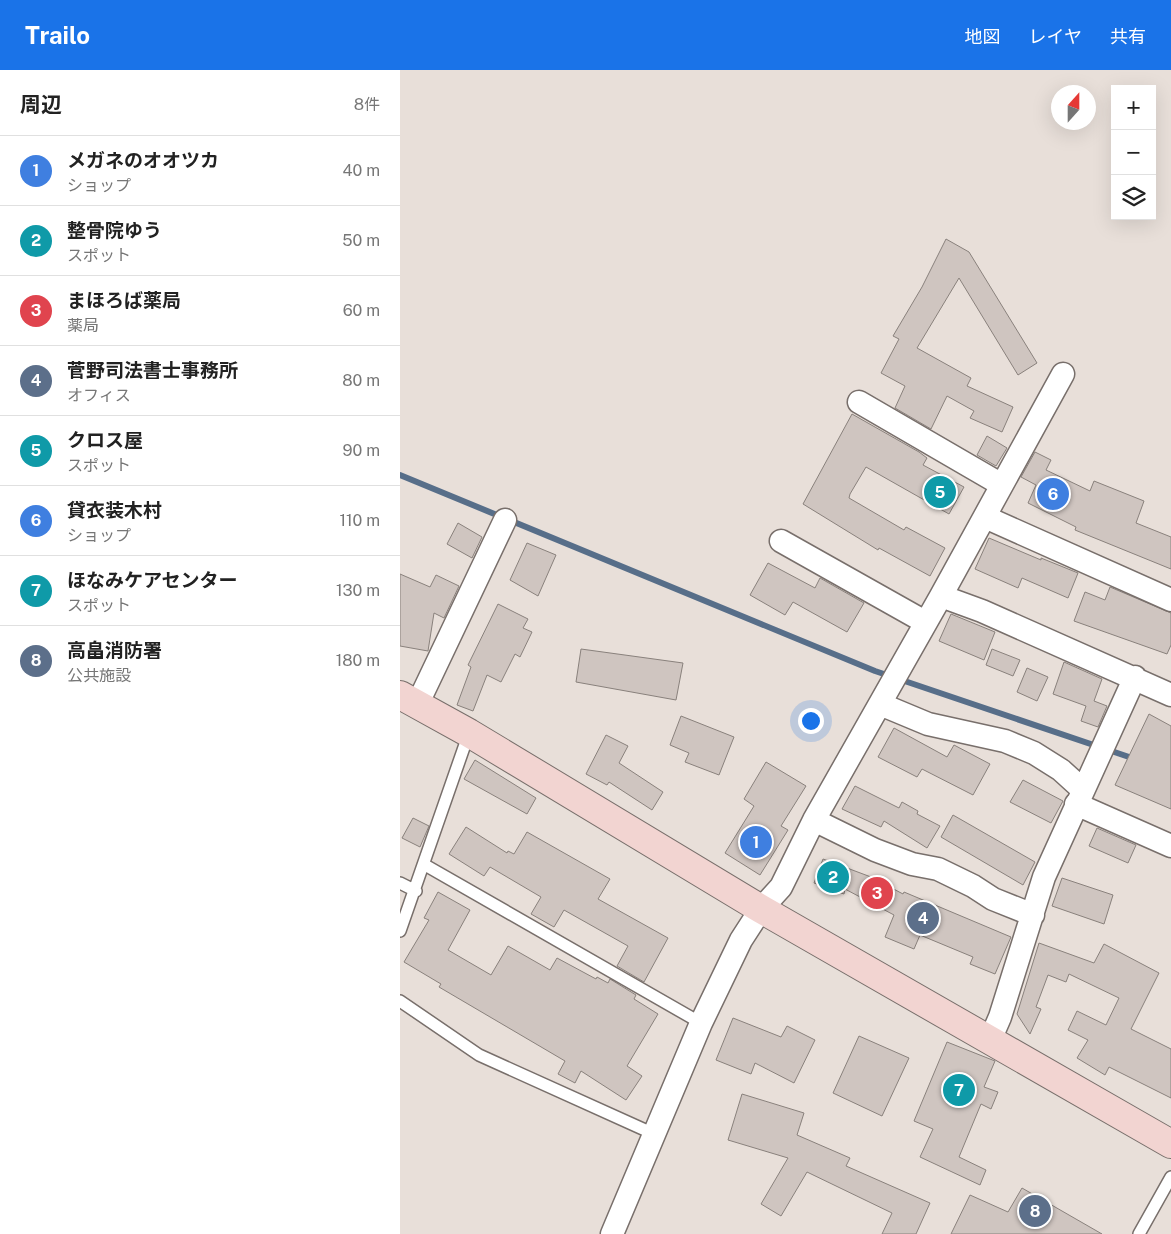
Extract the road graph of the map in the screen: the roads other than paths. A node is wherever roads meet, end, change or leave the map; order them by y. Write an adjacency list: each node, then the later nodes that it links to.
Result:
1 (1062, 374): 3 (street)
2 (858, 402): 3 (street)
3 (1002, 485): 4 (street)
4 (985, 517): 7 (street); 8 (street)
5 (505, 520): 12 (street)
6 (781, 541): 9 (street)
7 (941, 596): 9 (street); 10 (street)
8 (1171, 600)
9 (925, 622): 13 (street)
10 (1135, 677): 11 (street); 15 (street)
11 (1171, 695)
12 (409, 700): 14 (street)
13 (880, 704): 15 (street); 16 (street)
14 (469, 733): 18 (lane); 21 (street)
15 (1080, 797): 17 (street); 22 (street)
16 (814, 820): 21 (street); 22 (street)
17 (1171, 846)
18 (425, 865): 20 (lane); 25 (lane)
19 (400, 883): 20 (lane)
20 (416, 891): 23 (lane)
21 (761, 909): 25 (street); 26 (street)
22 (1033, 915): 26 (street)
23 (400, 931)
24 (400, 1001): 27 (lane)
25 (701, 1023): 27 (street)
26 (990, 1040): 28 (street)
27 (654, 1134): 30 (street)
28 (1171, 1144)
29 (1171, 1177): 31 (lane)
30 (612, 1234)
31 (1139, 1234)

